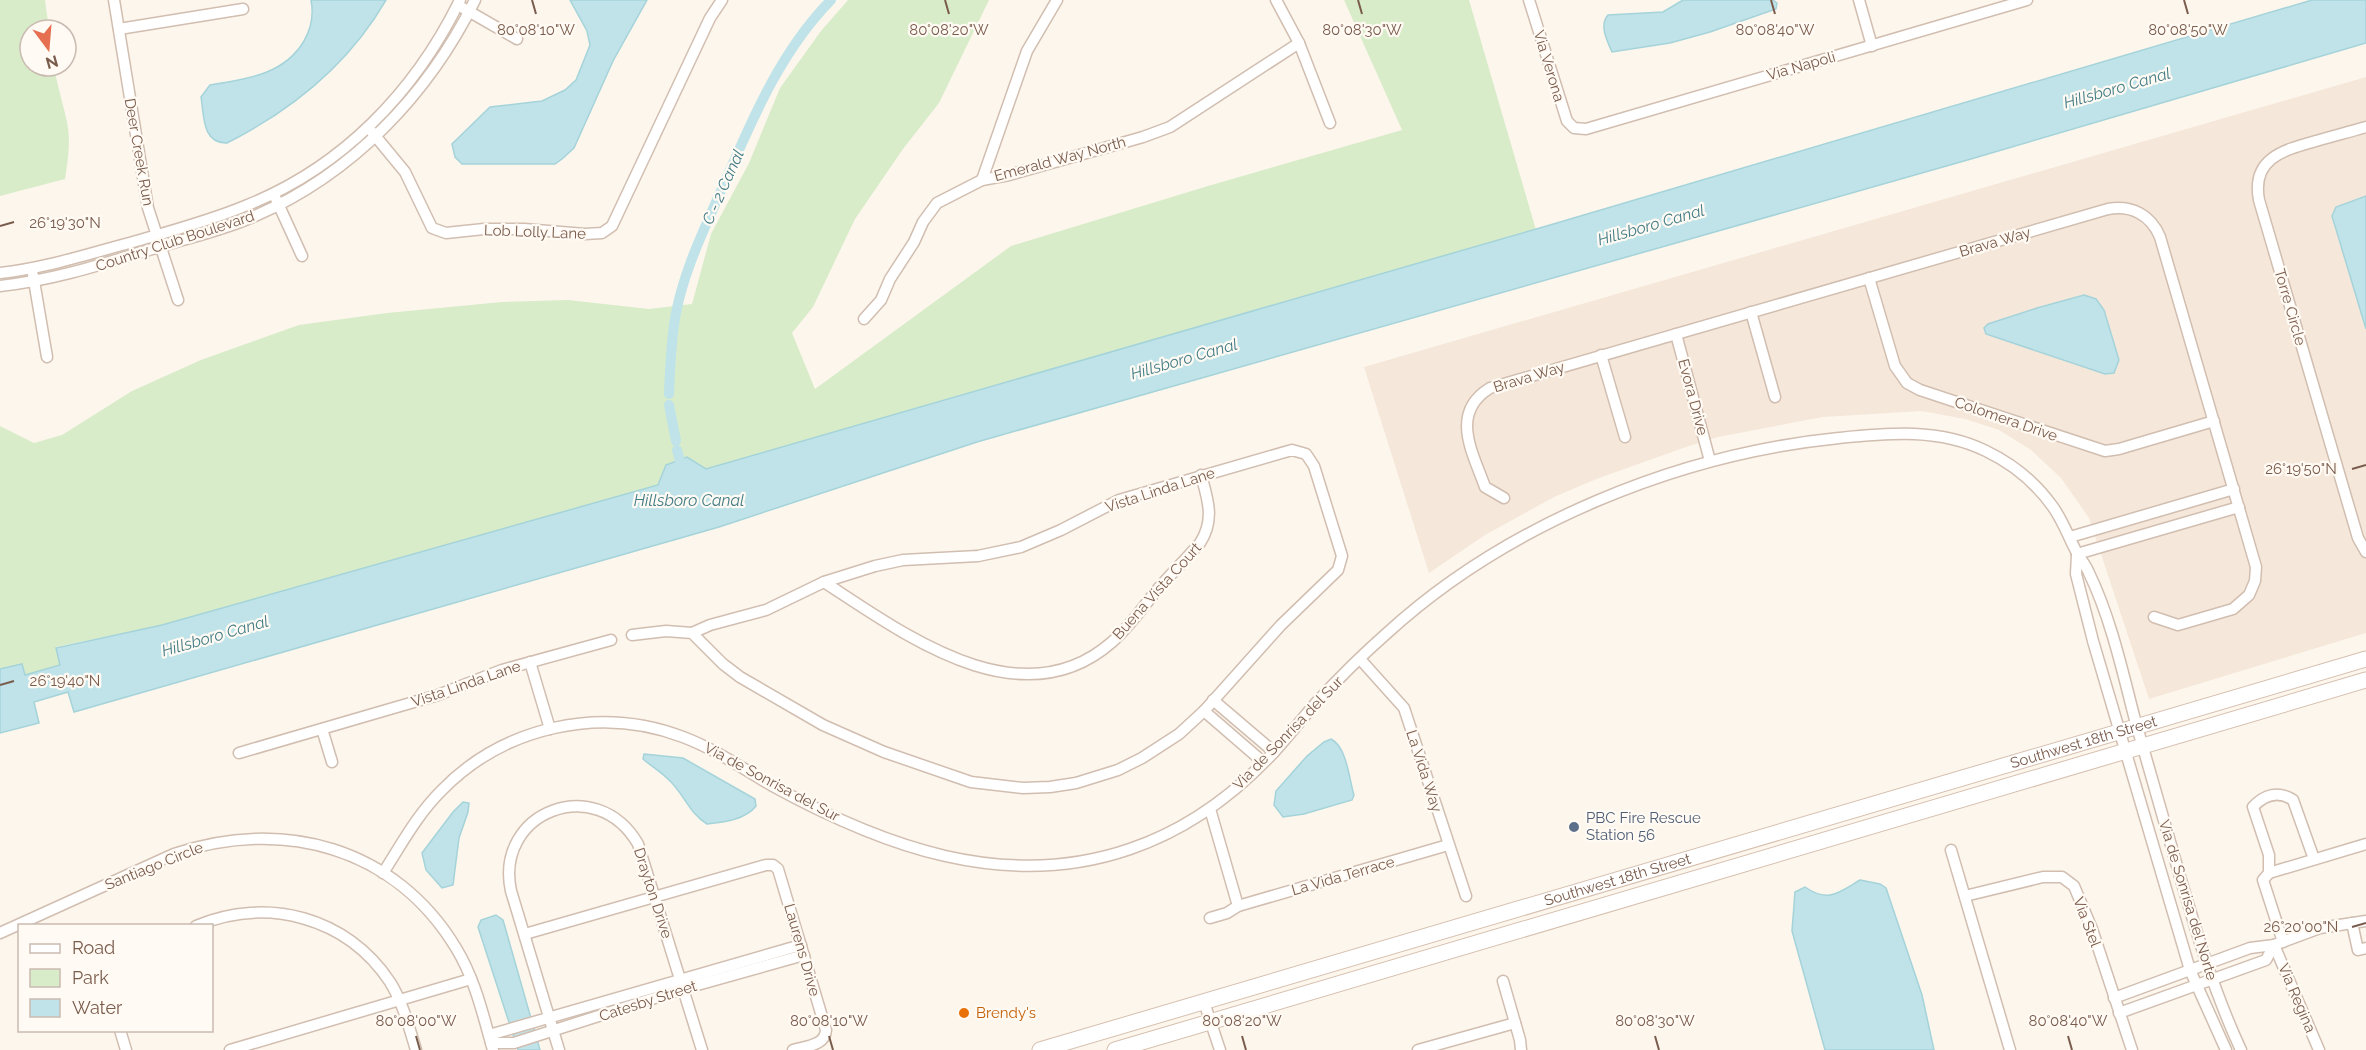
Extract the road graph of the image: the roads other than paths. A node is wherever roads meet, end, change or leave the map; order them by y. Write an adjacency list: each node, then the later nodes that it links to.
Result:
1 (114, 0): 11 (street, Deer Creek Run)
2 (722, 0): 18 (street, Lob Lolly Lane)
3 (1057, 0): 19 (street)
4 (1276, 0): 13 (street)
5 (1529, 0): 17 (street, Via Verona)
6 (1859, 0): 14 (street)
7 (2027, 0): 14 (street, Via Napoli)
8 (459, 3): 9 (street); 18 (street, Country Club Boulevard)
9 (472, 5): 12 (street); 18 (street, Country Club Boulevard)
10 (243, 9): 11 (street)
11 (119, 29): 22 (street, Deer Creek Run)
12 (517, 39)
13 (1299, 43): 15 (street); 19 (street, Emerald Way North)
14 (1872, 46): 17 (street, Via Napoli)
15 (1330, 123)
16 (2366, 127): 44 (street, Torre Circle)
17 (1574, 128)
18 (372, 132): 20 (street, Country Club Boulevard); 21 (street, Country Club Boulevard)
19 (982, 180): 31 (street, Emerald Way North)
20 (273, 193): 21 (street); 22 (street, Country Club Boulevard)
21 (278, 204): 22 (street, Country Club Boulevard); 23 (street)
22 (160, 240): 24 (street, Country Club Boulevard); 27 (street, Country Club Boulevard); 29 (street, Deer Creek Run)
23 (302, 256)
24 (32, 270): 25 (street, Country Club Boulevard); 27 (street)
25 (0, 273)
26 (1869, 278): 30 (street, Brava Way); 36 (street, Colomera Drive); 36 (street, Brava Way)
27 (34, 282): 28 (street, Country Club Boulevard); 34 (street)
28 (0, 286)
29 (178, 300)
30 (1751, 312): 32 (street, Brava Way); 35 (street)
31 (864, 319)
32 (1676, 334): 33 (street, Brava Way); 38 (street, Evora Drive)
33 (1601, 355): 37 (street); 41 (street, Brava Way)
34 (47, 357)
35 (1775, 397)
36 (2214, 421): 40 (street, Brava Way)
37 (1625, 437)
38 (1710, 460): 43 (street, Via de Sonrisa del Sur); 51 (street, Via de Sonrisa del Sur)
39 (1202, 475): 46 (street, Vista Linda Lane); 46 (street, Buena Vista Court); 55 (street, Vista Linda Lane)
40 (2234, 489): 42 (street, Brava Way); 43 (street)
41 (1504, 498)
42 (2239, 507): 45 (street); 47 (street, Brava Way)
43 (2070, 537): 45 (street, Via de Sonrisa del Sur)
44 (2366, 552)
45 (2077, 554): 57 (street, Via de Sonrisa del Sur); 60 (street, Via de Sonrisa del Sur)
46 (824, 582): 48 (street, Vista Linda Lane)
47 (2154, 617)
48 (692, 633): 49 (street, Vista Linda Lane); 56 (street, Vista Linda Lane)
49 (632, 635)
50 (611, 640): 53 (street, Vista Linda Lane)
51 (1360, 659): 62 (street, Via de Sonrisa del Sur); 69 (street, La Vida Way)
52 (2366, 659): 57 (main road, Southwest 18th Street)
53 (530, 662): 58 (street, Vista Linda Lane); 59 (street)
54 (2366, 680): 61 (main road, Southwest 18th Street)
55 (1213, 700): 56 (street, Vista Linda Lane); 62 (street)
56 (1204, 711): 66 (street)
57 (2137, 726): 60 (main road, Southwest 18th Street); 61 (street, Via de Sonrisa del Norte)
58 (322, 729): 64 (street, Vista Linda Lane); 65 (street)
59 (549, 729): 67 (street, Via de Sonrisa del Sur); 72 (street, Via de Sonrisa del Sur)
60 (2120, 732): 63 (street, Via de Sonrisa del Norte); 98 (main road, Southwest 18th Street)
61 (2143, 746): 63 (main road, Southwest 18th Street); 89 (street, Via de Sonrisa del Norte)
62 (1274, 752): 66 (street, Via de Sonrisa del Sur)
63 (2125, 752): 90 (street, Via de Sonrisa del Norte); 101 (main road, Southwest 18th Street)
64 (239, 753)
65 (332, 762)
66 (1263, 762): 67 (street, Via de Sonrisa del Sur)
67 (1210, 809): 77 (street)
68 (2366, 844): 71 (street)
69 (1449, 845): 74 (street, La Vida Way); 77 (street, La Vida Terrace)
70 (1951, 850): 75 (street)
71 (2314, 860): 73 (street); 73 (street, Via Regina)
72 (383, 873): 81 (street, Santiago Circle); 91 (street, Santiago Circle)
73 (2269, 873): 86 (street, Via Regina)
74 (1466, 896)
75 (1965, 896): 96 (street, Via Stel); 117 (street)
76 (655, 897): 85 (street); 85 (street, Drayton Drive); 88 (street, Laurens Drive); 94 (street, Drayton Drive)
77 (1238, 906): 78 (street, La Vida Terrace)
78 (1210, 918)
79 (2366, 921): 80 (street, Via Regina)
80 (2352, 923): 86 (street, Via Regina); 87 (street)
81 (20, 924)
82 (202, 924): 97 (street)
83 (18, 925): 84 (street, Santiago Circle)
84 (0, 933)
85 (525, 934): 100 (street, Drayton Drive)
86 (2278, 944): 89 (street, Via Regina); 92 (street, Via Regina); 121 (street, Via Regina)
87 (2366, 948)
88 (802, 950): 94 (street, Catesby Street); 111 (street, Laurens Drive)
89 (2206, 965): 90 (street); 92 (street, Via de Sonrisa del Norte)
90 (2190, 970): 95 (street, Via de Sonrisa del Norte); 96 (street)
91 (471, 979): 97 (street); 105 (street, Santiago Circle)
92 (2211, 979): 95 (street); 120 (street, Via de Sonrisa del Norte)
93 (1503, 981): 102 (street)
94 (682, 984): 100 (street, Catesby Street); 103 (street, Catesby Street); 110 (street, Drayton Drive)
95 (2196, 985): 99 (street); 119 (street, Via de Sonrisa del Norte)
96 (2114, 998): 99 (street, Via Stel)
97 (400, 1000): 107 (street); 108 (street)
98 (1204, 1002): 101 (street); 112 (main road, Southwest 18th Street)
99 (2119, 1013): 118 (street, Via Stel)
100 (550, 1018): 103 (street, Drayton Drive); 105 (street, Catesby Street)
101 (1211, 1022): 113 (main road, Southwest 18th Street); 114 (street)
102 (1515, 1023): 115 (street); 116 (street)
103 (554, 1031): 105 (street, Catesby Street); 109 (street, Drayton Drive)
104 (121, 1032): 106 (street)
105 (491, 1043)
106 (126, 1050)
107 (230, 1050)
108 (416, 1050)
109 (559, 1050)
110 (702, 1050)
111 (793, 1050)
112 (1040, 1050)
113 (1115, 1050)
114 (1220, 1050)
115 (1418, 1050)
116 (1521, 1050)
117 (2010, 1050)
118 (2132, 1050)
119 (2226, 1050)
120 (2241, 1050)
121 (2319, 1050)

